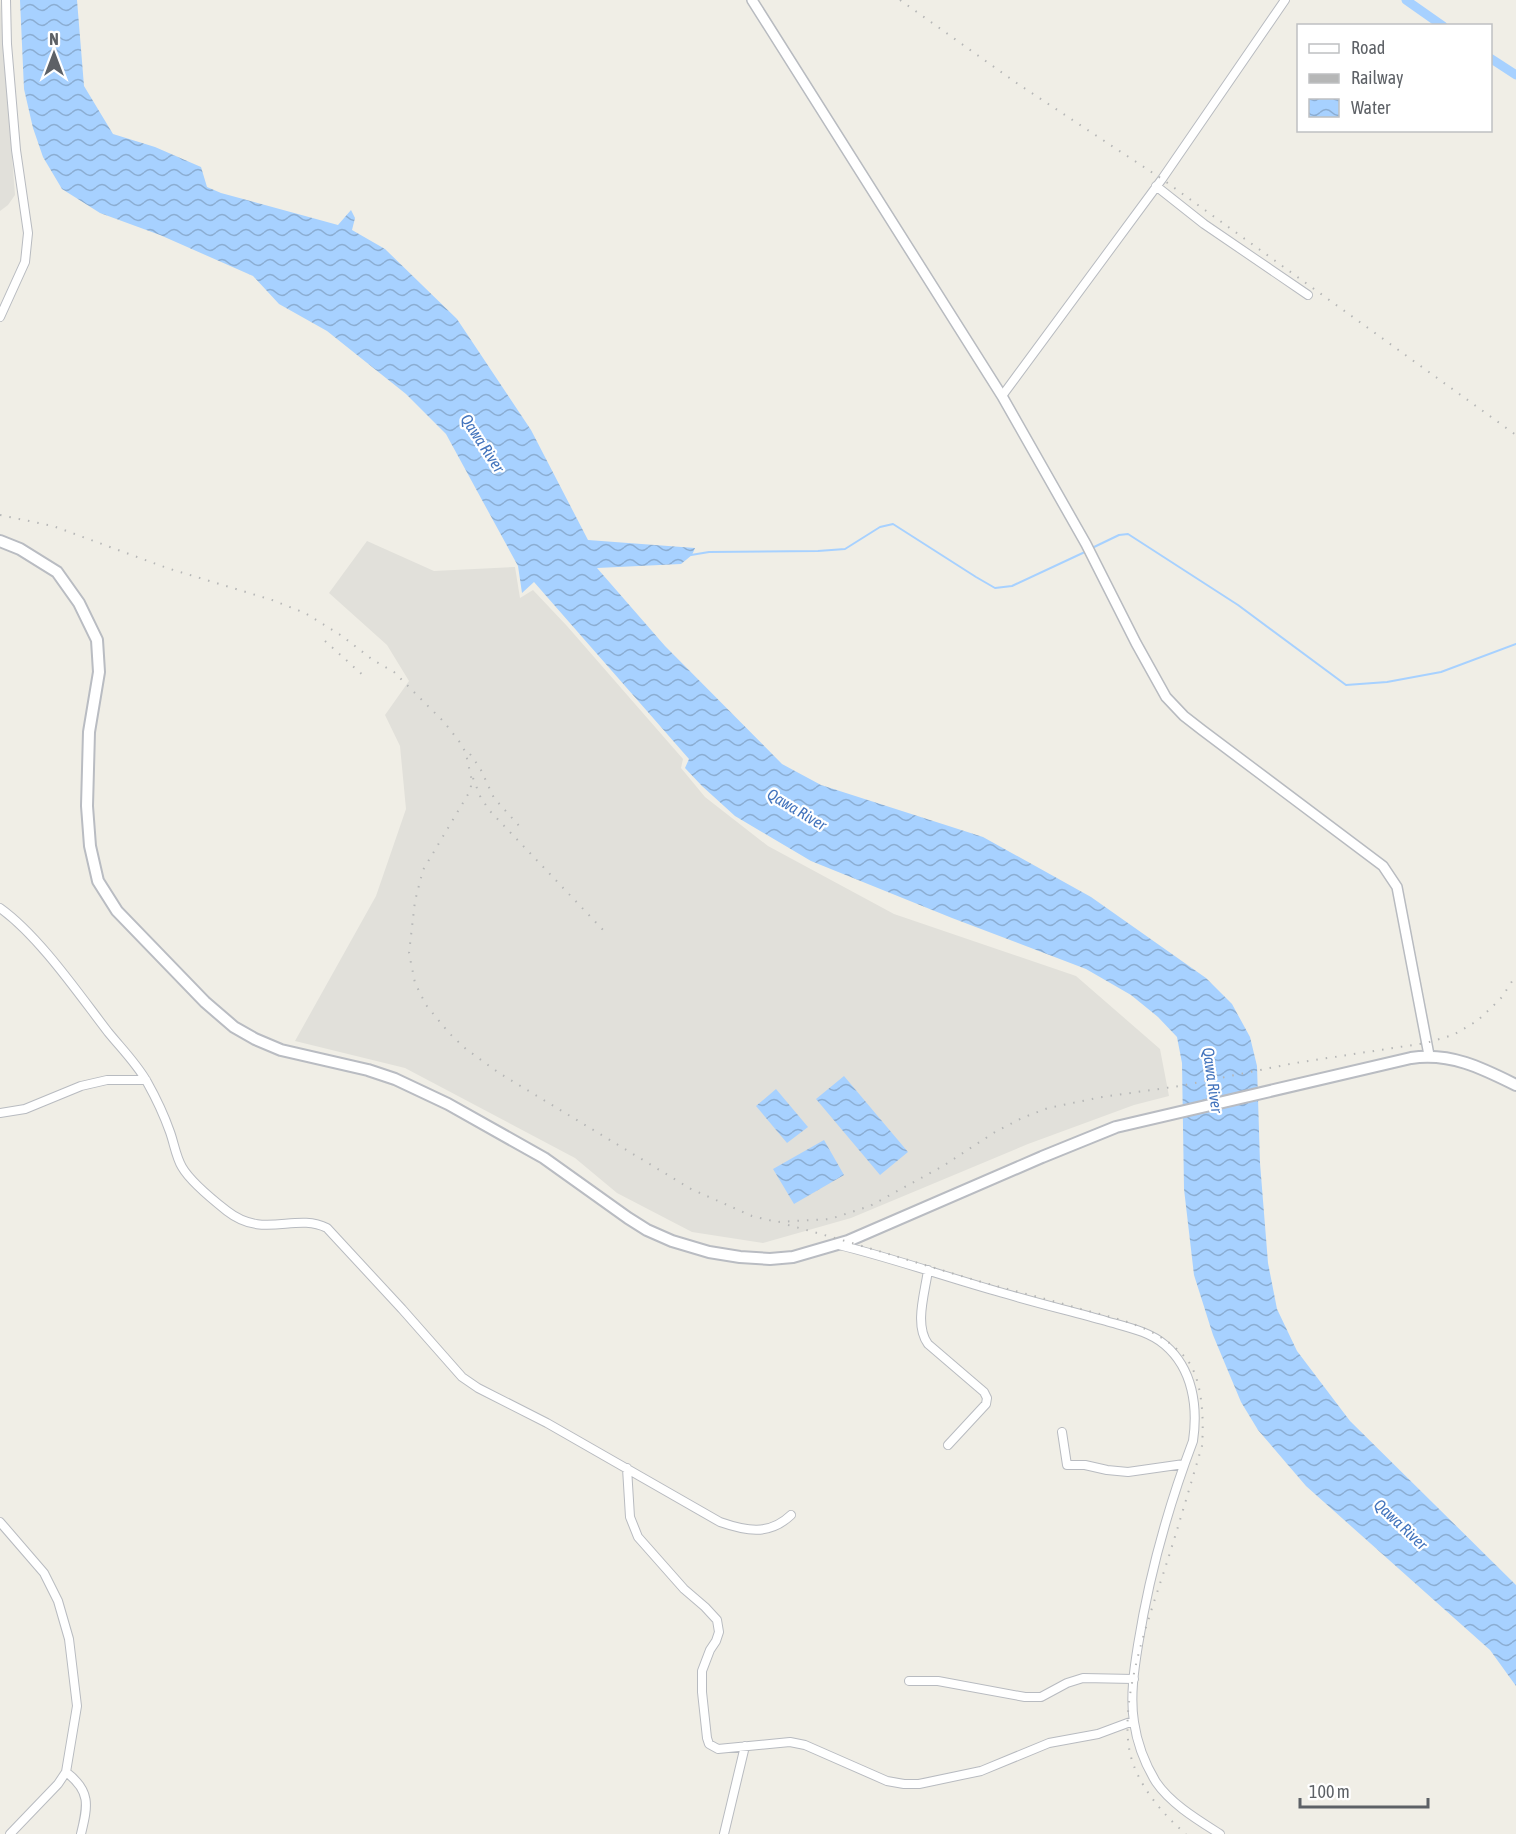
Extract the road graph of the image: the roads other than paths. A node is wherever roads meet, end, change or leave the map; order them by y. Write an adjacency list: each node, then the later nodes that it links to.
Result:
1 (6, 0): 6 (street)
2 (752, 0): 7 (street)
3 (1285, 0): 4 (street)
4 (1156, 186): 5 (street); 7 (street)
5 (1308, 295)
6 (0, 317)
7 (1002, 396): 10 (street)
8 (0, 541): 14 (main road)
9 (0, 908): 11 (street)
10 (1429, 1055): 12 (main road); 14 (main road)
11 (146, 1080): 13 (street); 19 (street)
12 (1516, 1085)
13 (0, 1113)
14 (837, 1245): 15 (street)
15 (928, 1270): 17 (street); 18 (street)
16 (1062, 1432): 18 (street)
17 (948, 1445)
18 (1184, 1464): 22 (street)
19 (627, 1468): 20 (street); 25 (street)
20 (791, 1515)
21 (0, 1522): 26 (street)
22 (1134, 1679): 23 (street); 24 (street)
23 (909, 1681)
24 (1133, 1721): 25 (street); 30 (street)
25 (745, 1746): 29 (street)
26 (66, 1772): 27 (street); 28 (street)
27 (10, 1834)
28 (81, 1834)
29 (724, 1834)
30 (1220, 1834)

